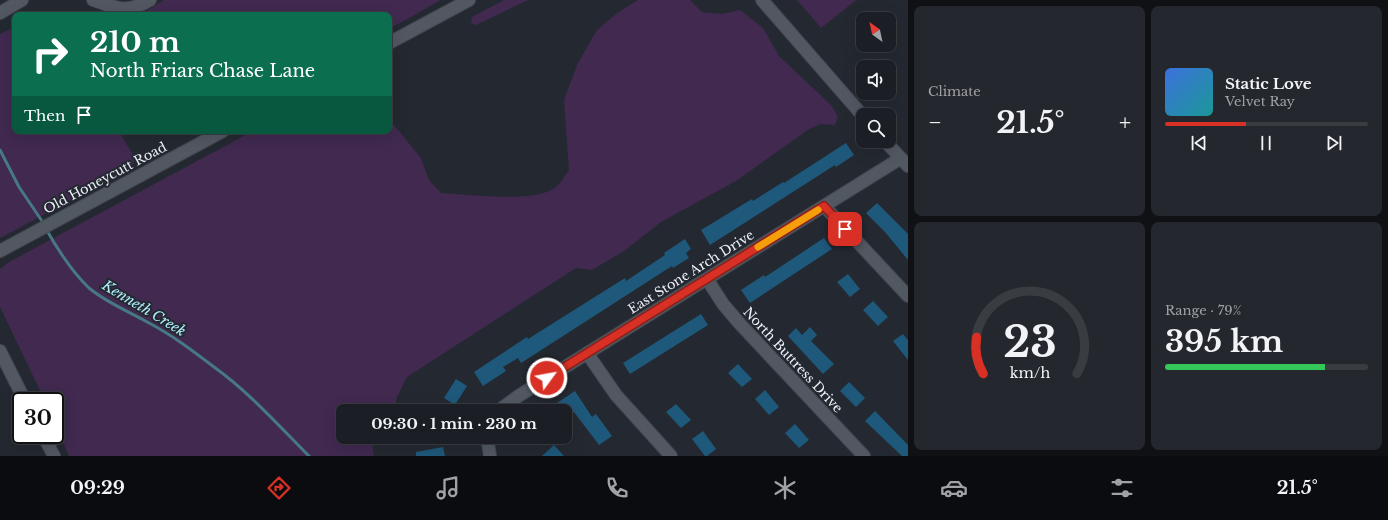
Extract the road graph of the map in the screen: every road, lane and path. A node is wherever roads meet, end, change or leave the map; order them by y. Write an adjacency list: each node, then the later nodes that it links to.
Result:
1 (22, 0): 6 (street)
2 (93, 0): 3 (street)
3 (150, 0)
4 (469, 0): 7 (street)
5 (762, 0): 8 (street)
6 (0, 13)
7 (392, 41)
8 (856, 108)
9 (217, 134): 13 (street, Old Honeycutt Road)
10 (891, 148): 11 (street)
11 (904, 162): 12 (street, East Stone Arch Drive)
12 (824, 206): 14 (street, East Stone Arch Drive); 15 (street)
13 (0, 251)
14 (707, 279): 16 (street, East Stone Arch Drive); 25 (street, North Buttress Drive)
15 (908, 296)
16 (587, 353): 19 (street, East Stone Arch Drive); 24 (street)
17 (1, 358): 18 (street)
18 (19, 392)
19 (508, 404)
20 (48, 444): 22 (street)
21 (488, 444): 23 (street)
22 (54, 456)
23 (490, 456)
24 (671, 456)
25 (864, 456)

